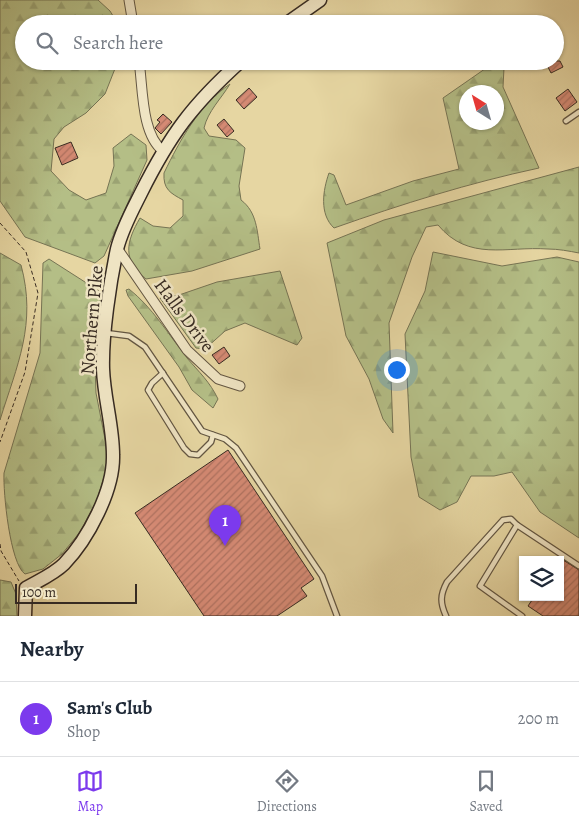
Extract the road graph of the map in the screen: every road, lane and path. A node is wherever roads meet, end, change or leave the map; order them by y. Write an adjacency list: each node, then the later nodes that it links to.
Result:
1 (129, 0): 3 (street)
2 (320, 0): 4 (street)
3 (132, 15)
4 (299, 15)
5 (140, 70): 9 (street)
6 (231, 70): 9 (street, Northern Pike)
7 (579, 112): 8 (lane)
8 (566, 121)
9 (163, 151): 11 (street, Northern Pike)
10 (0, 223): 16 (path)
11 (117, 248): 12 (street, Northern Pike); 14 (street, Halls Drive)
12 (106, 333): 13 (lane); 21 (street, Northern Pike)
13 (163, 373): 15 (lane); 15 (lane)
14 (240, 386)
15 (213, 435): 22 (lane)
16 (0, 442)
17 (517, 525): 19 (lane); 23 (lane); 24 (lane)
18 (0, 544): 20 (path)
19 (579, 566)
20 (15, 576)
21 (25, 616)
22 (337, 616)
23 (446, 616)
24 (522, 616)

